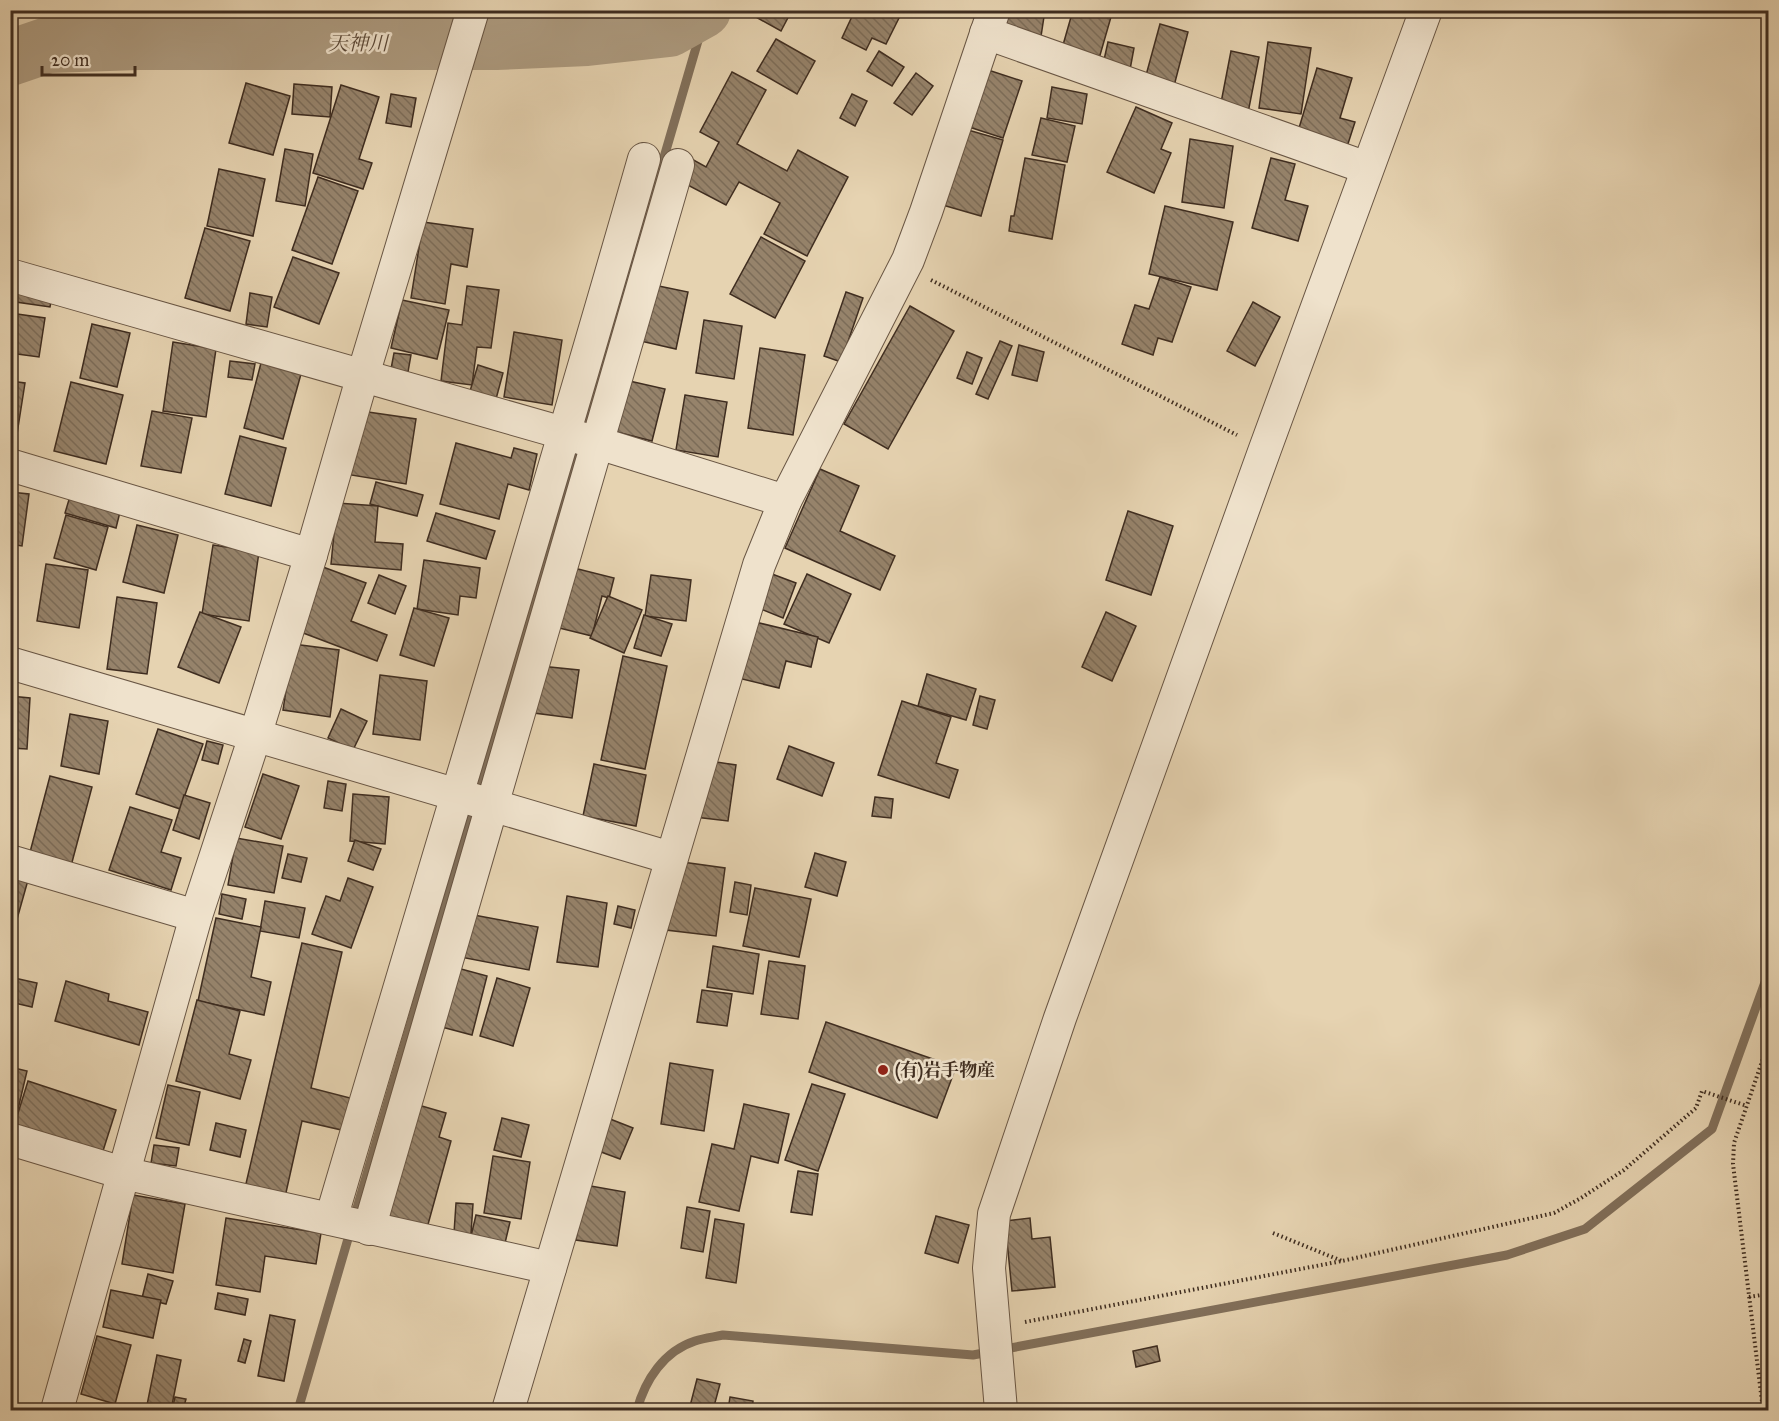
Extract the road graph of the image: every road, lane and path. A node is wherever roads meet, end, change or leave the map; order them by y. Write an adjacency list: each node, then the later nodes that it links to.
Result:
1 (473, 10): 9 (street)
2 (1426, 10): 6 (street)
3 (990, 22): 6 (street); 7 (street)
4 (644, 159): 10 (street)
5 (678, 165): 11 (street)
6 (1367, 168): 12 (street)
7 (905, 267): 12 (path); 14 (street)
8 (10, 275): 9 (street)
9 (363, 375): 10 (street); 15 (street)
10 (566, 434): 11 (street); 18 (street)
11 (598, 443): 14 (street); 19 (street)
12 (1265, 449): 34 (street)
13 (10, 465): 15 (street)
14 (785, 501): 20 (street)
15 (311, 555): 17 (street)
16 (10, 663): 17 (street)
17 (255, 736): 18 (street); 22 (street)
18 (456, 795): 19 (street); 27 (street)
19 (491, 805): 20 (street); 28 (street)
20 (671, 858): 31 (street)
21 (10, 861): 22 (street)
22 (196, 916): 26 (street)
23 (1768, 1044): 24 (path)
24 (1747, 1106): 30 (path); 33 (path)
25 (10, 1139): 26 (street)
26 (123, 1173): 27 (street); 35 (street)
27 (331, 1219): 28 (street)
28 (369, 1229): 31 (street)
29 (1273, 1233): 30 (path)
30 (1342, 1261): 34 (path)
31 (550, 1268): 36 (street)
32 (1768, 1294): 33 (path)
33 (1749, 1297): 38 (path)
34 (995, 1328): 37 (street)
35 (57, 1410)
36 (508, 1410)
37 (1001, 1410)
38 (1763, 1410)

